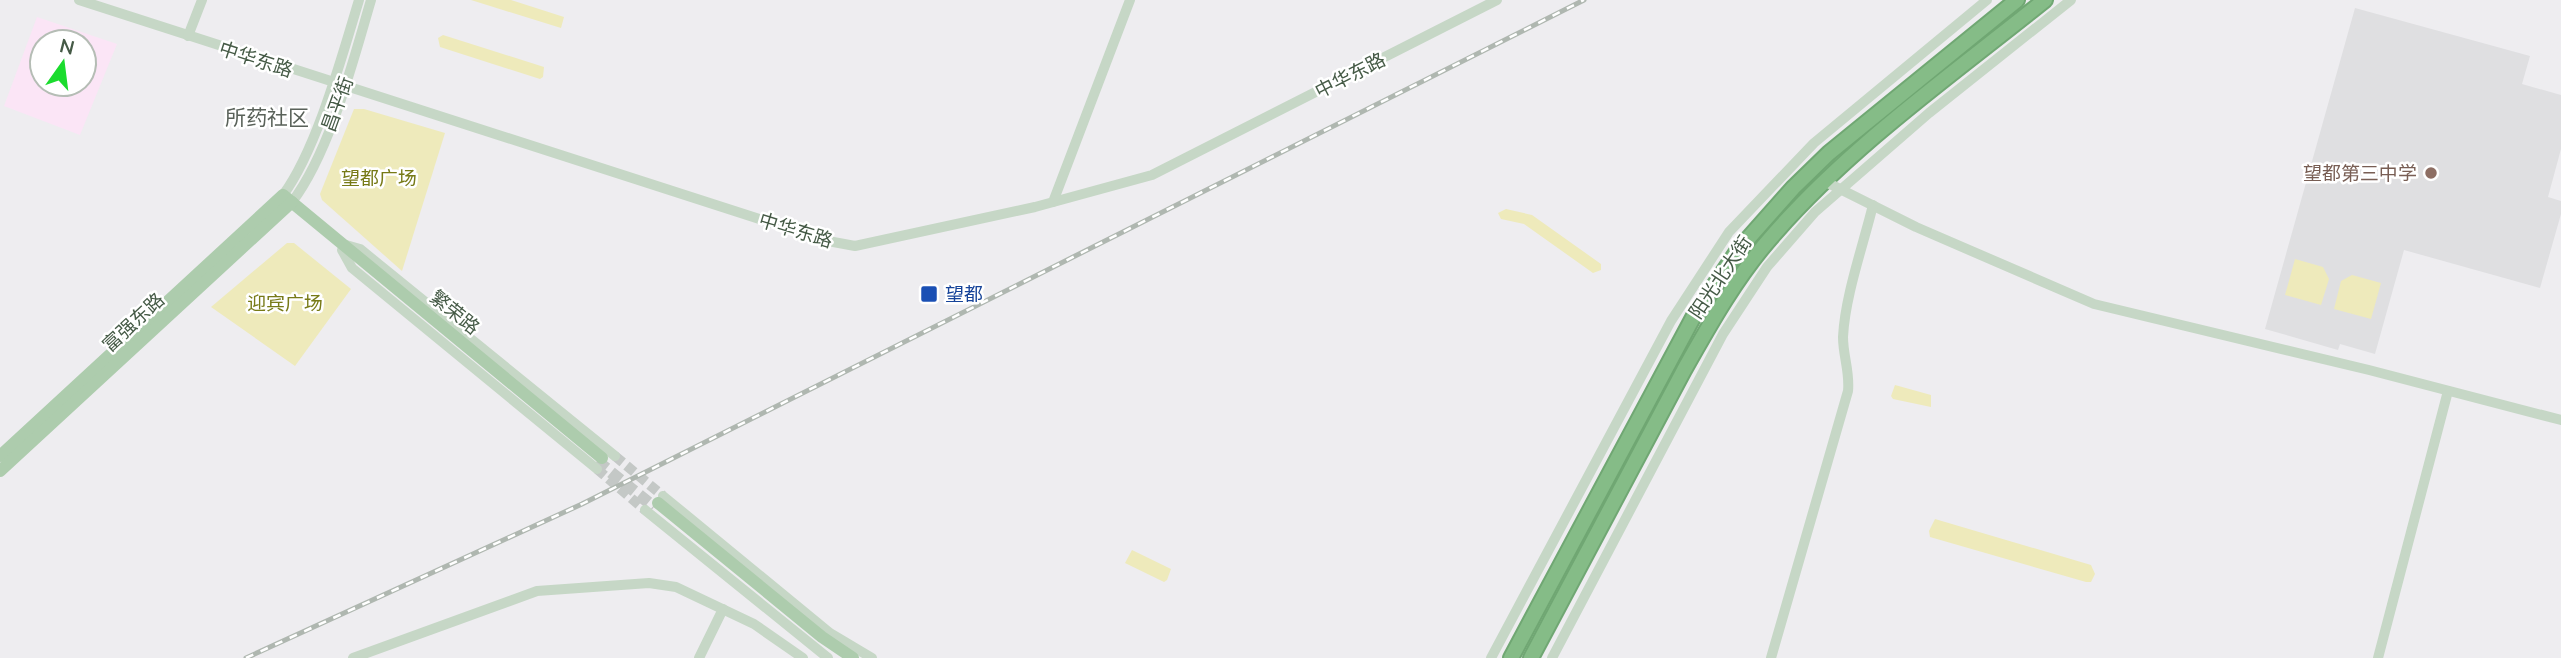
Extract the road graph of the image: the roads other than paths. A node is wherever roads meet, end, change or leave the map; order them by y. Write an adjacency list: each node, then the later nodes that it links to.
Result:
1 (79, 0): 11 (street, 中华东路)
2 (202, 0): 11 (street)
3 (359, 0): 12 (street, 昌平街)
4 (371, 0): 13 (street, 昌平街)
5 (1130, 0): 17 (street)
6 (1497, 0): 17 (street, 中华东路)
7 (1987, 0): 33 (street)
8 (2017, 0): 34 (highway, 阳光北大街)
9 (2045, 0): 14 (highway, 阳光北大街)
10 (2071, 0): 15 (street)
11 (188, 36): 12 (street, 中华东路)
12 (332, 83): 13 (street, 中华东路); 16 (street, 昌平街)
13 (344, 87): 16 (street, 昌平街); 17 (street, 中华东路)
14 (1824, 181): 15 (street); 35 (highway, 阳光北大街)
15 (1842, 190): 18 (street); 36 (street)
16 (286, 201): 21 (main road, 富强东路); 22 (main road, 繁荣路); 23 (main road, 富强东路)
17 (1053, 202)
18 (1873, 205): 19 (street); 37 (street)
19 (2448, 391): 20 (street); 38 (street)
20 (2561, 420)
21 (0, 456)
22 (603, 461)
23 (0, 471)
24 (655, 504): 29 (street); 30 (main road); 31 (main road); 32 (street)
25 (723, 609): 26 (street); 27 (street); 28 (street)
26 (354, 658)
27 (699, 658)
28 (803, 658)
29 (828, 658)
30 (843, 658)
31 (853, 658)
32 (872, 658)
33 (1491, 658)
34 (1511, 658)
35 (1531, 658)
36 (1552, 658)
37 (1771, 658)
38 (2378, 658)

